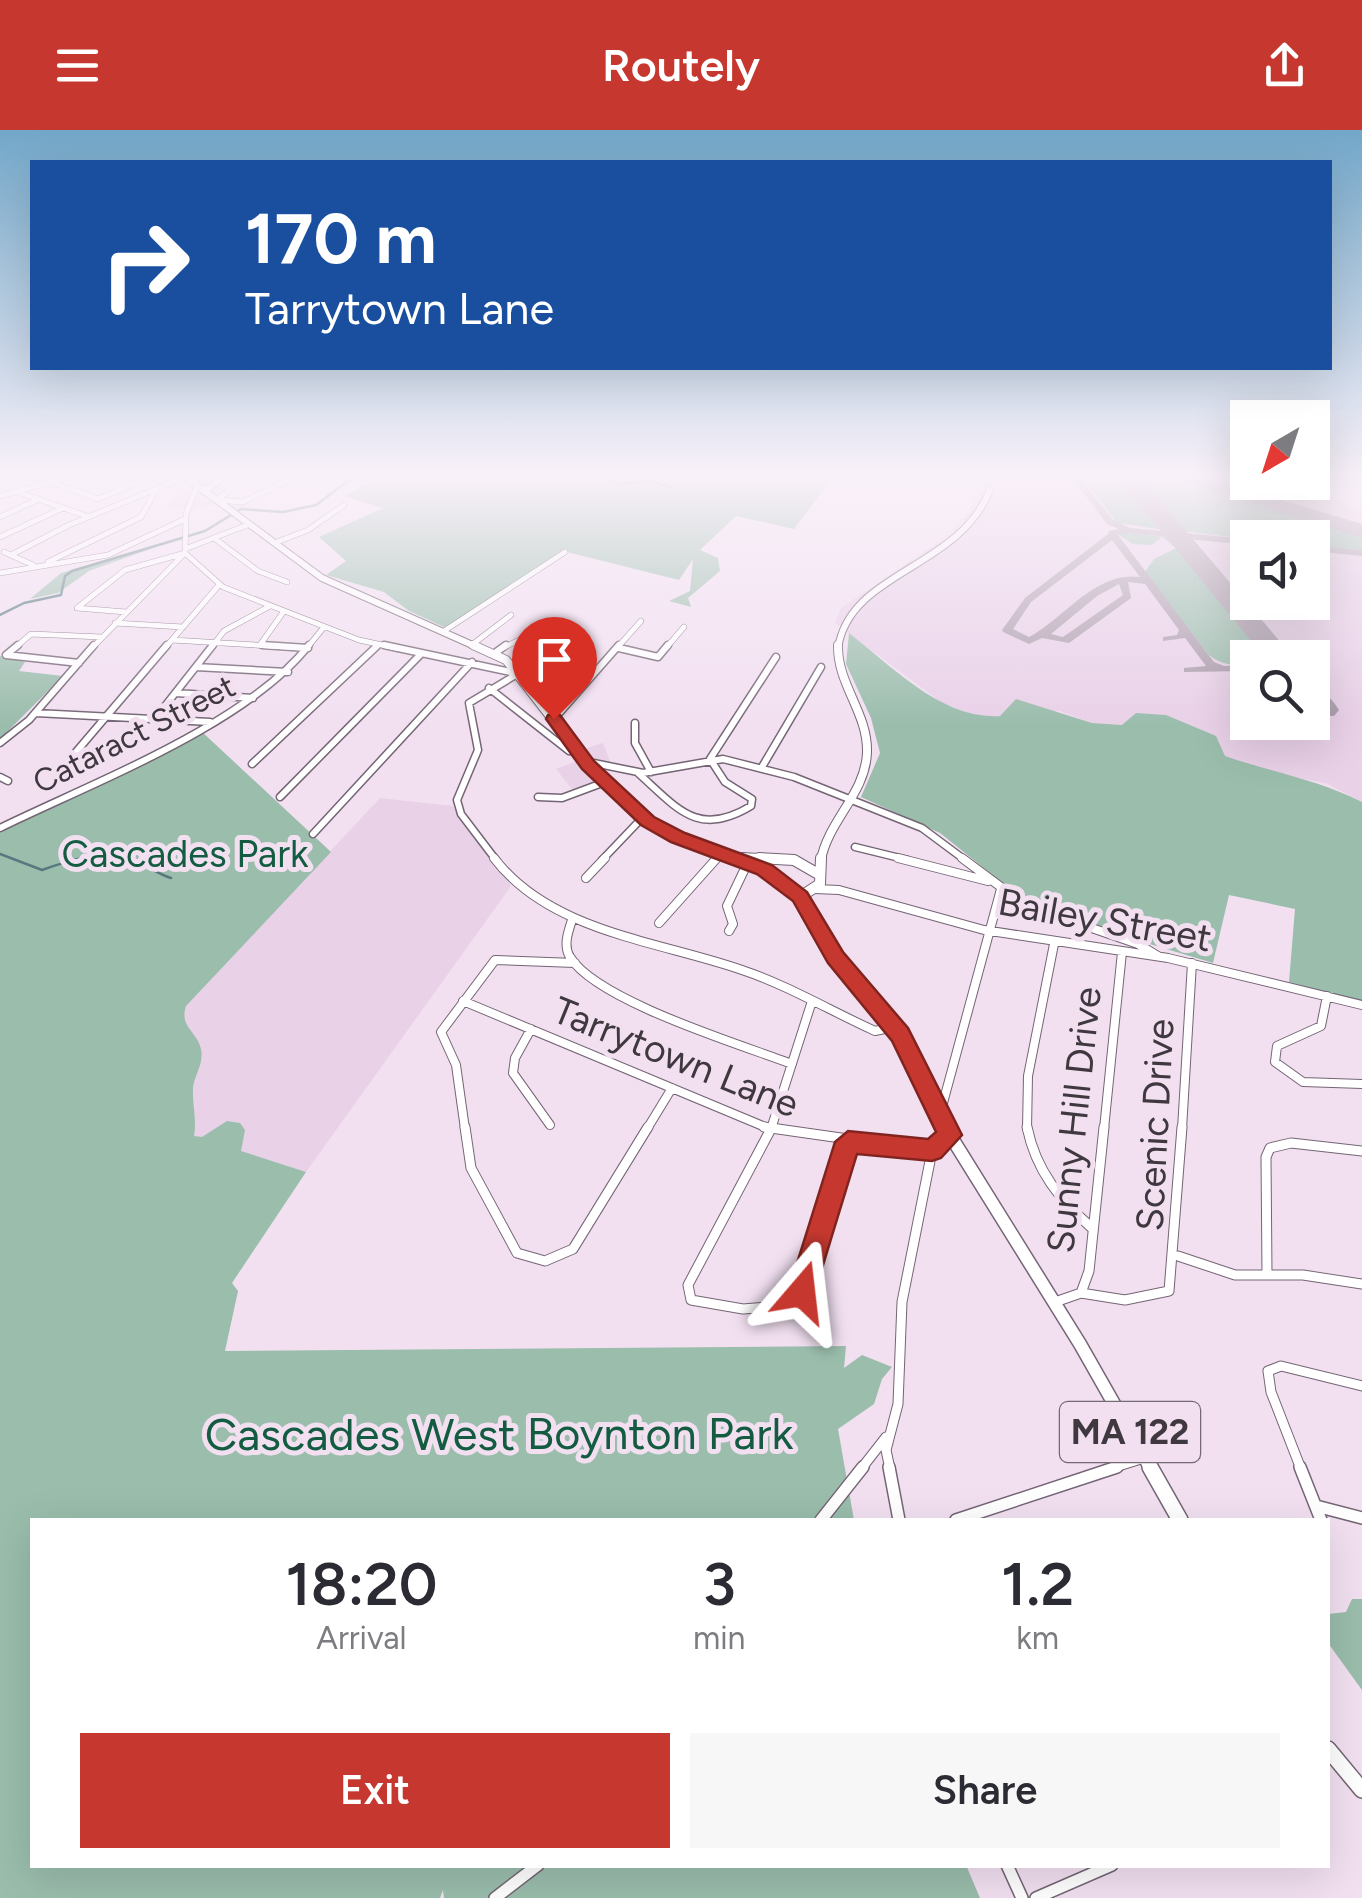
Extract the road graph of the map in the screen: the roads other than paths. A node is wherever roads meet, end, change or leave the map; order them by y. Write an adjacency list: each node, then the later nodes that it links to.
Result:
1 (23, 561): 12 (street)
2 (50, 561): 11 (street)
3 (66, 561): 11 (street)
4 (141, 561): 17 (street)
5 (176, 561): 17 (street)
6 (195, 561): 15 (street)
7 (244, 561): 14 (street)
8 (300, 561): 26 (main road, MA 122)
9 (552, 561): 26 (street)
10 (923, 561): 65 (main road)
11 (43, 564): 12 (street)
12 (33, 565): 13 (street)
13 (0, 573)
14 (287, 582)
15 (219, 585): 16 (street); 22 (street)
16 (270, 606): 18 (street); 29 (street)
17 (126, 612): 21 (street)
18 (284, 612): 23 (street); 31 (street)
19 (512, 615): 30 (street)
20 (641, 621): 34 (street)
21 (115, 623): 22 (street); 27 (street)
22 (183, 627): 28 (street)
23 (324, 627): 32 (street); 33 (street, Cataract Street)
24 (684, 627): 34 (street)
25 (539, 630): 36 (street)
26 (444, 631): 30 (main road, MA 122)
27 (102, 637): 39 (street); 39 (street)
28 (172, 640): 29 (street); 48 (street)
29 (215, 643): 31 (street); 41 (street)
30 (473, 644): 36 (main road, MA 122)
31 (260, 645): 33 (street)
32 (377, 646): 35 (street); 58 (street)
33 (308, 648): 42 (street, Cataract Street)
34 (619, 648): 49 (street)
35 (421, 654): 38 (street); 63 (street)
36 (495, 654): 43 (main road, MA 122)
37 (776, 658): 56 (street)
38 (472, 662): 43 (street); 68 (street)
39 (79, 663): 47 (street)
40 (821, 666): 59 (street)
41 (196, 667): 42 (street); 45 (street)
42 (288, 672): 46 (street, Cataract Street)
43 (519, 672): 44 (street); 49 (main road, MA 122)
44 (489, 688): 55 (street); 83 (street)
45 (176, 693): 46 (street); 50 (street)
46 (252, 698): 51 (street, Cataract Street)
47 (36, 713): 48 (street); 53 (street)
48 (106, 717): 50 (street); 54 (street)
49 (554, 719): 55 (main road, MA 122)
50 (154, 720): 51 (street)
51 (215, 722): 67 (street, Cataract Street)
52 (635, 723): 60 (street)
53 (0, 743)
54 (76, 752)
55 (578, 752): 57 (main road, MA 122)
56 (710, 759): 59 (street); 60 (street); 61 (street)
57 (586, 763): 61 (street); 62 (main road, MA 122)
58 (252, 764)
59 (762, 767): 65 (street)
60 (651, 772): 61 (street)
61 (638, 773)
62 (605, 782): 64 (street); 66 (main road, MA 122)
63 (280, 797)
64 (538, 797)
65 (850, 797): 71 (main road); 78 (street)
66 (643, 817): 70 (main road, MA 122); 77 (street)
67 (0, 828)
68 (313, 834)
69 (855, 847): 78 (street)
70 (721, 853): 73 (main road, MA 122); 84 (street)
71 (822, 854): 74 (main road); 76 (main road)
72 (770, 856): 73 (main road); 74 (main road); 75 (main road)
73 (736, 858): 75 (main road, MA 122)
74 (794, 860): 76 (main road)
75 (753, 864): 82 (main road, MA 122); 85 (street)
76 (821, 876): 80 (main road); 81 (street, Bailey Street)
77 (586, 878)
78 (993, 881): 79 (street)
79 (1002, 889): 86 (street); 89 (street)
80 (813, 890): 81 (street, Bailey Street); 82 (main road, Bailey Street)
81 (839, 890): 86 (street, Bailey Street)
82 (800, 896): 96 (main road, MA 122)
83 (572, 920): 90 (street); 94 (street)
84 (659, 923)
85 (729, 931)
86 (987, 931): 87 (street, Bailey Street); 99 (street)
87 (1054, 944): 88 (street, Bailey Street); 110 (street)
88 (1122, 952): 89 (street, Bailey Street); 110 (street, Sunny Hill Drive)
89 (1158, 956): 91 (street, Bailey Street)
90 (574, 963): 93 (street); 98 (street)
91 (1192, 963): 92 (street, Bailey Street); 111 (street, Scenic Drive)
92 (1327, 996): 95 (street, Bailey Street); 100 (street)
93 (463, 1001): 97 (street, Tarrytown Lane); 101 (street)
94 (812, 1001): 96 (street); 98 (street)
95 (1362, 1006)
96 (894, 1027): 102 (main road, MA 122)
97 (532, 1030): 101 (street, Tarrytown Lane); 104 (street)
98 (792, 1064): 105 (street)
99 (948, 1083): 102 (street); 103 (street)
100 (1362, 1084)
101 (672, 1088): 105 (street, Tarrytown Lane)
102 (930, 1089): 103 (main road, MA 122)
103 (940, 1114): 106 (main road, MA 122)
104 (550, 1125)
105 (771, 1130): 107 (street, Tarrytown Lane); 107 (street)
106 (950, 1135): 108 (street); 115 (main road, MA 122)
107 (848, 1142): 108 (street, Tarrytown Lane)
108 (932, 1150): 117 (street)
109 (1362, 1151): 112 (street)
110 (1092, 1229): 114 (street, Sunny Hill Drive)
111 (1178, 1256): 112 (street); 114 (street, Scenic Drive)
112 (1266, 1273): 113 (street)
113 (1362, 1284)
114 (1080, 1293): 115 (street)
115 (1054, 1302): 118 (main road, MA 122)
116 (1362, 1386): 119 (street)
117 (888, 1434): 120 (street); 121 (street)
118 (1144, 1458): 122 (street); 123 (main road, MA 122)
119 (1316, 1506): 124 (street); 125 (street)
120 (823, 1518)
121 (898, 1518)
122 (962, 1518)
123 (1179, 1518)
124 (1320, 1518)
125 (1362, 1518)
126 (1334, 1769): 127 (main road)
127 (1362, 1790)
128 (534, 1868): 131 (street)
129 (1008, 1868): 132 (street)
130 (1105, 1868): 133 (street)
131 (495, 1898)
132 (1022, 1898)
133 (1036, 1898)

